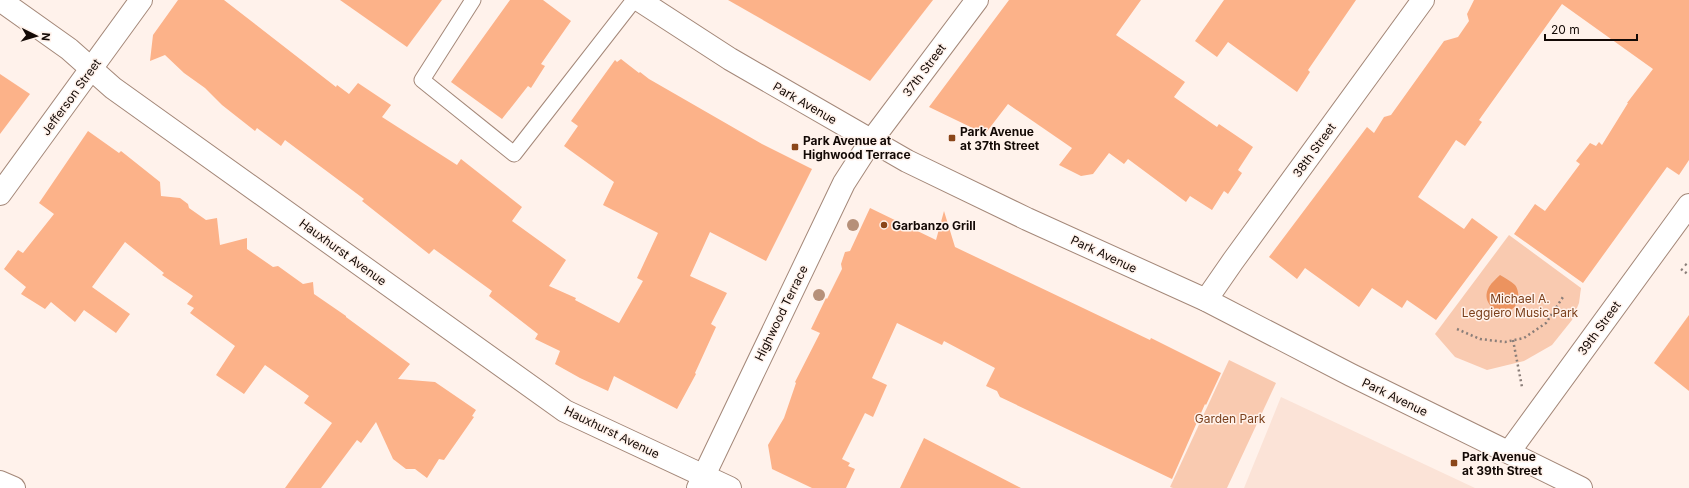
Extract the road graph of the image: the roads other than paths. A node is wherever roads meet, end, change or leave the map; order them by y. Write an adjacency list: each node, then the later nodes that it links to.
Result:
1 (0, 0): 8 (street, Hauxhurst Avenue)
2 (141, 0): 8 (street, Jefferson Street)
3 (473, 0): 4 (lane)
4 (634, 0)
5 (639, 0): 9 (street, Park Avenue)
6 (976, 0): 9 (street, 37th Street)
7 (1423, 0): 12 (street, 38th Street)
8 (92, 69): 10 (street, Jefferson Street); 15 (street, Hauxhurst Avenue)
9 (871, 141): 12 (street, Park Avenue); 15 (street, Highwood Terrace)
10 (0, 194)
11 (1689, 205): 13 (street, 39th Street)
12 (1206, 300): 13 (street, Park Avenue)
13 (1509, 452): 18 (street, Park Avenue)
14 (0, 482): 16 (street)
15 (701, 482): 17 (street, Hauxhurst Avenue)
16 (14, 488)
17 (730, 488)
18 (1581, 488)

